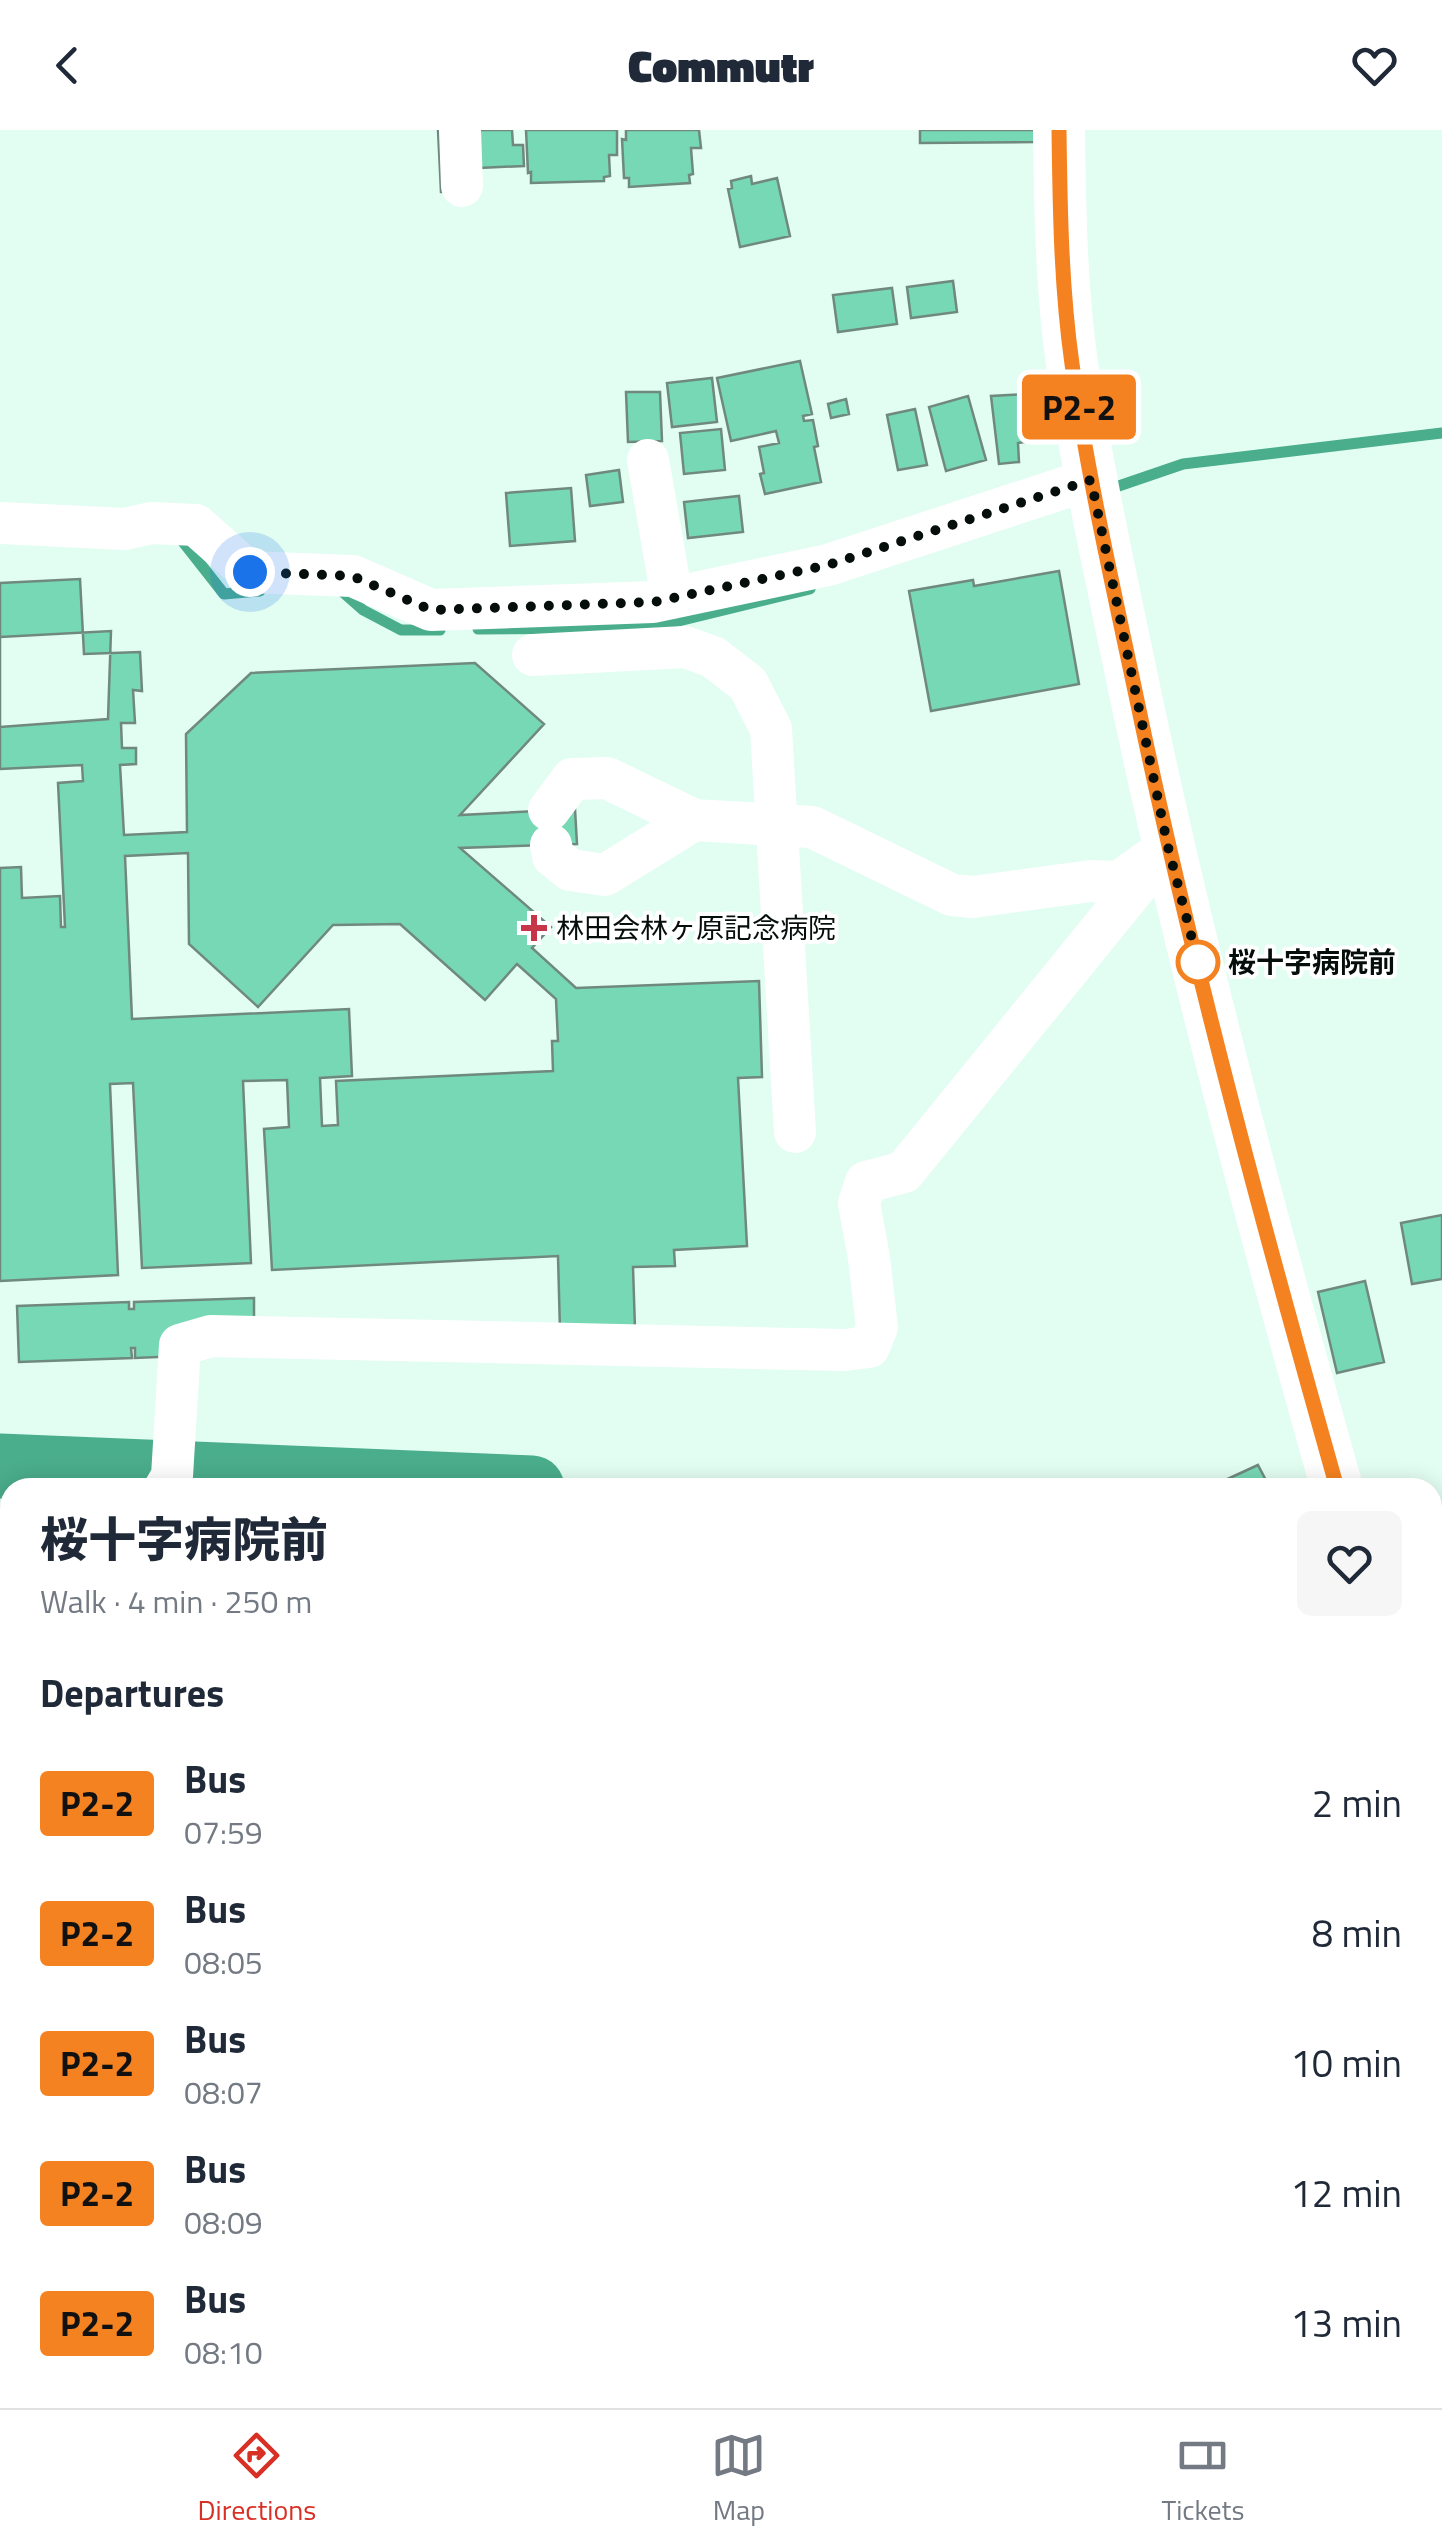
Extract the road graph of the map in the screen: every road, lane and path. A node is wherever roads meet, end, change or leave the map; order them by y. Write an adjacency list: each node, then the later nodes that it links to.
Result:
1 (460, 130): 3 (street)
2 (1059, 130): 5 (main road)
3 (462, 186)
4 (648, 460): 7 (street)
5 (1091, 480): 7 (street); 11 (main road)
6 (0, 522): 7 (street)
7 (672, 598)
8 (533, 655): 10 (street)
9 (694, 820): 9 (street); 10 (street)
10 (777, 825): 11 (street); 12 (street)
11 (1168, 847): 13 (street); 14 (main road)
12 (795, 1132)
13 (171, 1478)
14 (1334, 1478)

